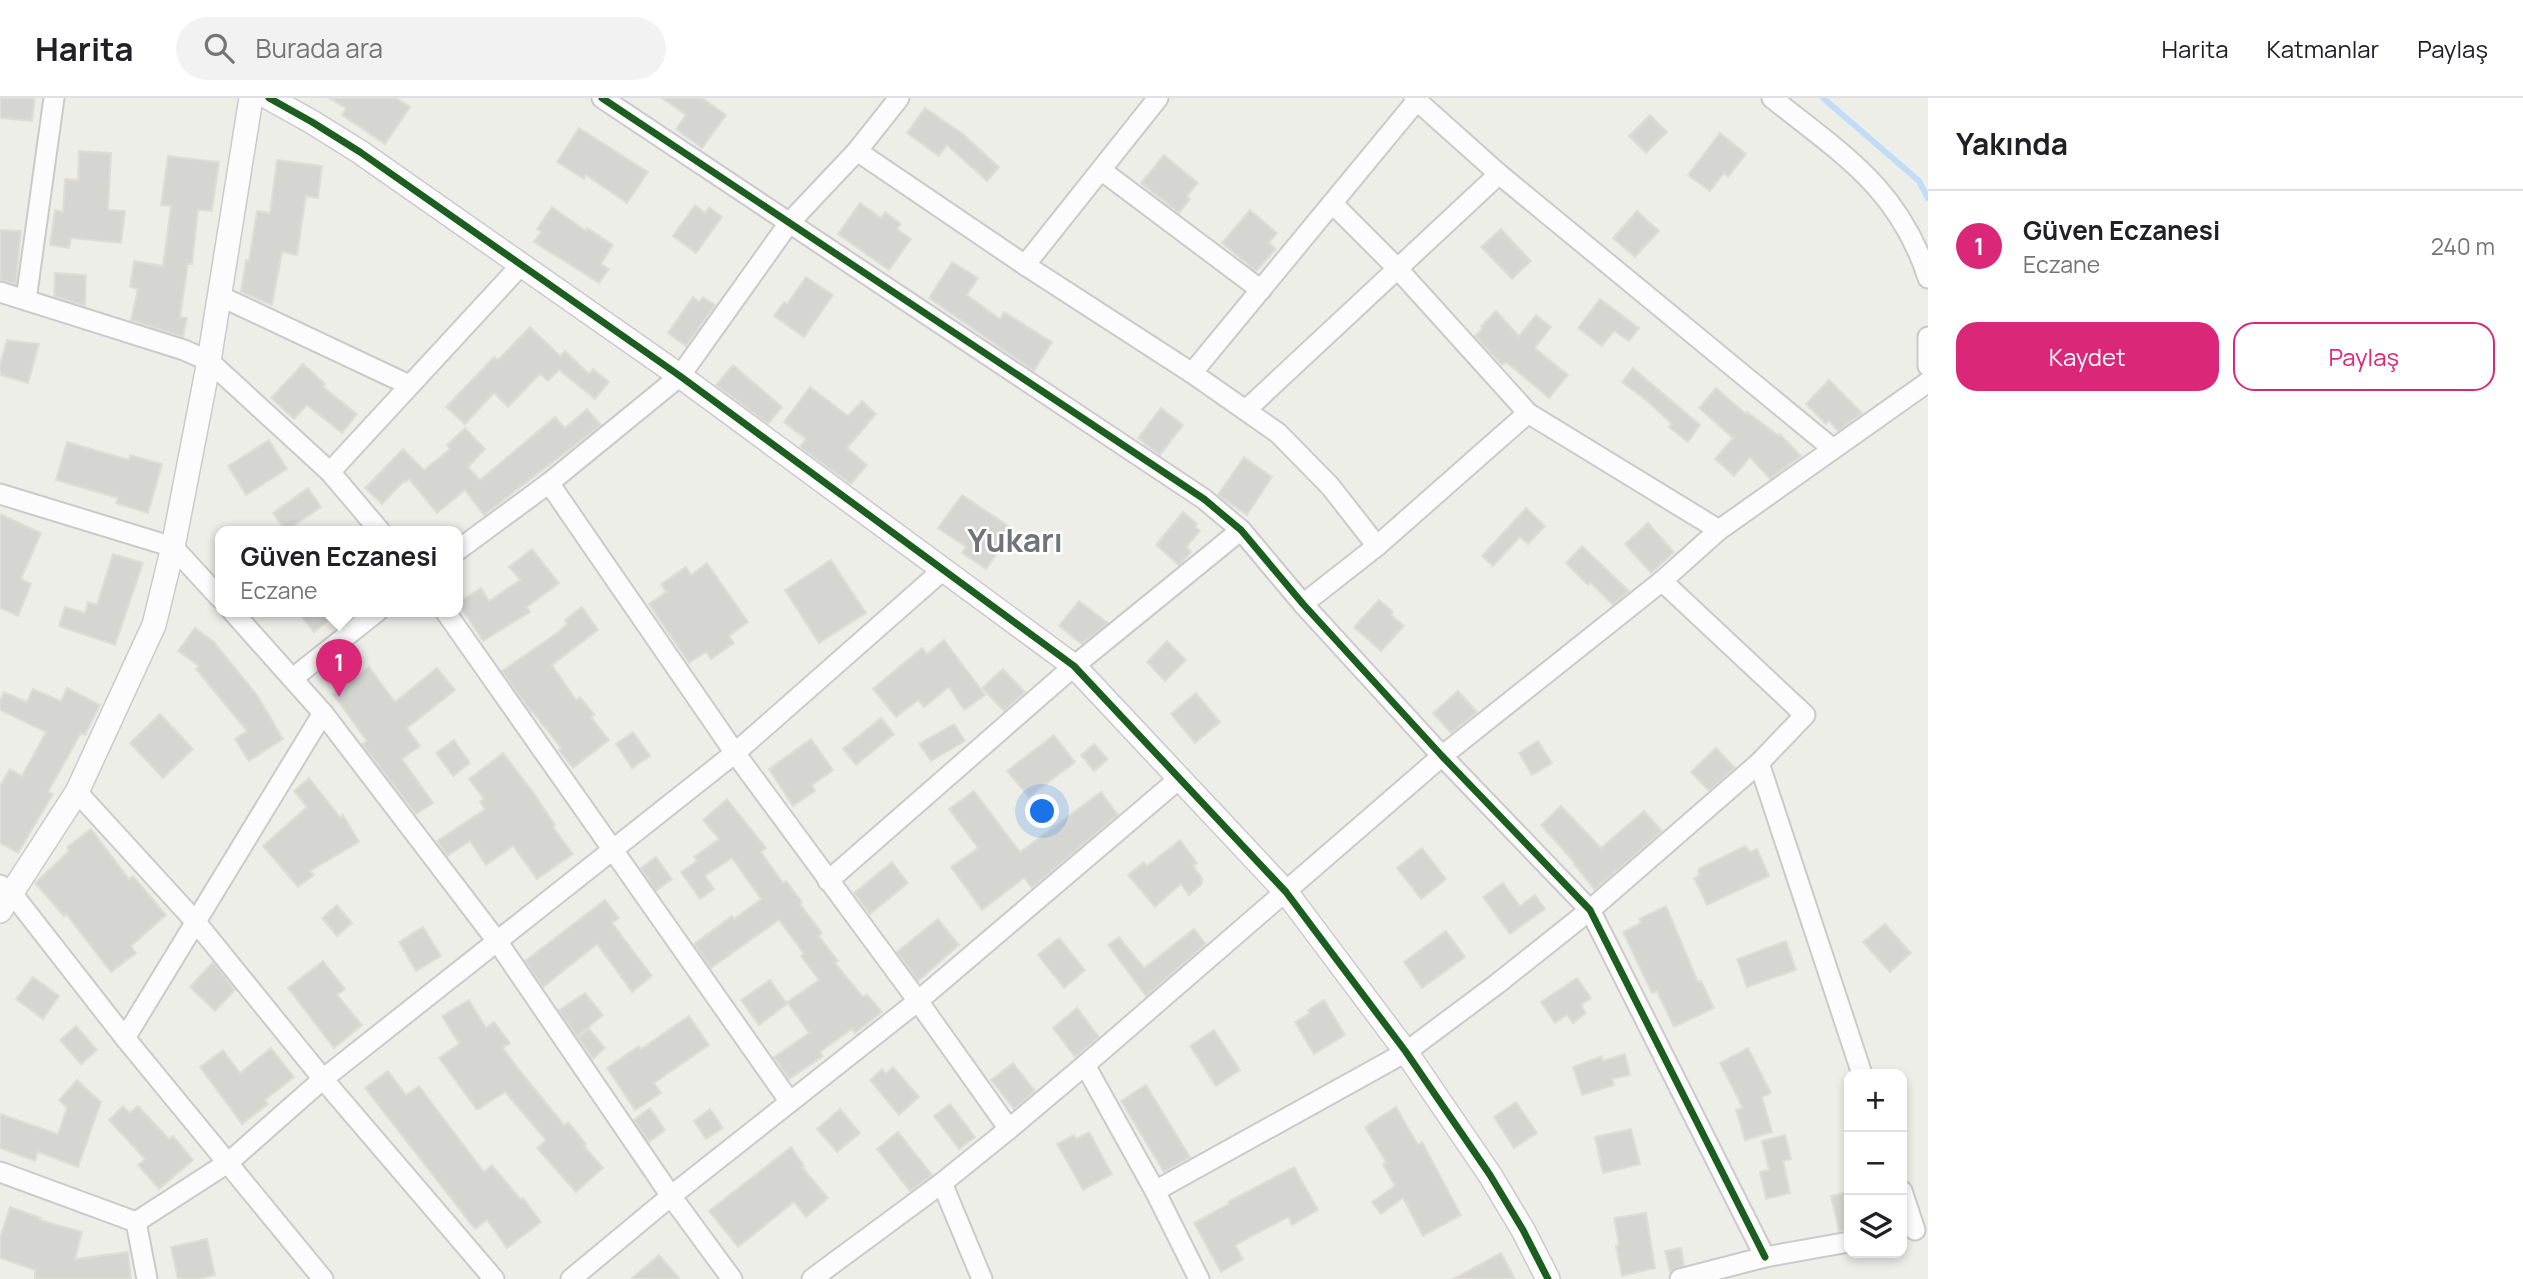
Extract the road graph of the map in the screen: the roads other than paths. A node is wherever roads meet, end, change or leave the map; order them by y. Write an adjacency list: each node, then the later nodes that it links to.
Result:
1 (54, 98): 21 (street)
2 (251, 98): 20 (street)
3 (269, 98): 14 (street)
4 (602, 98): 13 (street)
5 (899, 98): 9 (street)
6 (1158, 98): 10 (street)
7 (1772, 98): 17 (street)
8 (1416, 99): 11 (street); 12 (street)
9 (857, 152): 13 (street); 15 (street)
10 (1101, 170): 15 (street); 18 (street)
11 (1499, 174): 16 (street); 31 (street)
12 (1333, 204): 16 (street); 18 (street)
13 (789, 223): 26 (street); 36 (street)
14 (521, 265): 26 (street); 28 (street)
15 (1025, 265): 25 (street)
16 (1397, 268): 29 (street); 30 (street)
17 (1928, 278)
18 (1261, 290): 25 (street)
19 (0, 292): 21 (street)
20 (220, 296): 23 (street); 28 (street)
21 (26, 300): 23 (street)
22 (1928, 337): 24 (street)
23 (209, 361): 32 (street); 40 (street)
24 (1928, 366)
25 (1192, 373): 29 (street)
26 (680, 376): 33 (street); 41 (street)
27 (1928, 382): 31 (street)
28 (410, 385): 32 (street)
29 (1246, 410): 39 (street)
30 (1528, 413): 37 (street); 39 (street)
31 (1833, 450): 37 (street)
32 (330, 472): 35 (street)
33 (549, 483): 38 (street); 51 (street)
34 (0, 494): 40 (street)
35 (376, 526)
36 (1241, 530): 44 (street); 48 (street)
37 (1719, 530): 42 (street)
38 (463, 546)
39 (1377, 546): 44 (street)
40 (173, 547): 43 (street); 55 (street)
41 (944, 569): 48 (street); 51 (street)
42 (1662, 581): 52 (street); 53 (street)
43 (215, 593)
44 (1303, 604): 52 (street)
45 (237, 617): 49 (street)
46 (370, 617): 49 (street)
47 (448, 617): 56 (street)
48 (1074, 666): 54 (street); 57 (street)
49 (293, 678): 50 (street)
50 (323, 713): 61 (street); 62 (street)
51 (735, 753): 56 (street); 57 (street)
52 (1441, 756): 58 (street); 60 (street)
53 (1759, 763): 60 (street); 67 (street)
54 (1180, 778): 58 (street); 63 (street)
55 (77, 792): 59 (street); 61 (street)
56 (613, 850): 62 (street); 69 (street)
57 (828, 881): 63 (street)
58 (1286, 892): 65 (street); 66 (street)
59 (4, 896): 64 (street)
60 (1590, 910): 65 (street); 80 (street)
61 (195, 922): 64 (street); 68 (street)
62 (497, 941): 68 (street); 76 (street)
63 (918, 1001): 69 (street); 70 (street)
64 (125, 1038): 71 (street)
65 (1406, 1052): 74 (street); 89 (street)
66 (1085, 1066): 70 (street); 74 (street)
67 (1860, 1069)
68 (323, 1079): 71 (street); 83 (street)
69 (790, 1102): 76 (street)
70 (1009, 1129): 73 (street)
71 (229, 1163): 77 (street); 82 (street)
72 (0, 1172): 77 (street)
73 (942, 1183): 86 (street); 87 (street)
74 (1155, 1191): 88 (street)
75 (1903, 1195): 78 (street)
76 (671, 1196): 84 (street); 85 (street)
77 (136, 1222): 81 (street)
78 (1915, 1230)
79 (1844, 1243): 80 (street)
80 (1765, 1257): 90 (street)
81 (147, 1279)
82 (323, 1279)
83 (494, 1279)
84 (571, 1279)
85 (732, 1279)
86 (812, 1279)
87 (982, 1279)
88 (1199, 1279)
89 (1548, 1279)
90 (1680, 1279)

